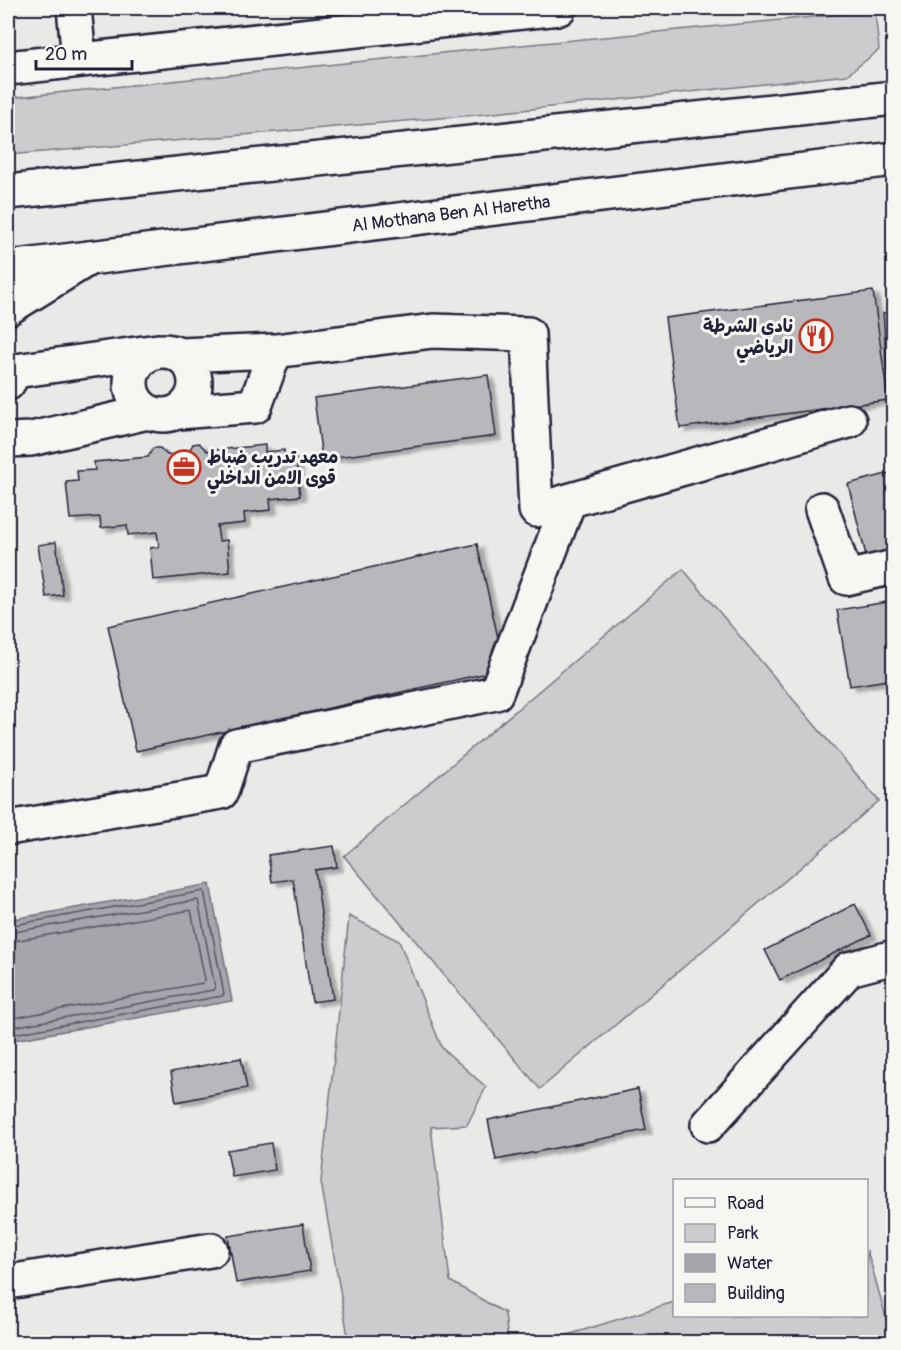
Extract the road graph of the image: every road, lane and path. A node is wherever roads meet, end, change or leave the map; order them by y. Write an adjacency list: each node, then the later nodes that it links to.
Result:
1 (74, 8): 4 (main road)
2 (559, 8): 3 (main road)
3 (420, 15): 4 (main road)
4 (79, 59): 5 (main road)
5 (8, 68)
6 (894, 98): 8 (main road)
7 (894, 159): 9 (main road, Al Mothana Ben Al Haretha)
8 (8, 192)
9 (89, 258): 10 (main road, Al Mothana Ben Al Haretha); 11 (main road)
10 (8, 268)
11 (8, 308)
12 (275, 351): 13 (main road); 15 (main road); 18 (main road)
13 (170, 353): 14 (main road); 15 (main road); 15 (main road)
14 (8, 383)
15 (163, 412): 17 (main road)
16 (849, 421): 18 (main road)
17 (8, 440)
18 (569, 501): 21 (main road)
19 (822, 509): 20 (main road)
20 (894, 567)
21 (8, 828)
22 (894, 957): 23 (main road)
23 (708, 1125)
24 (211, 1250): 25 (main road)
25 (8, 1282)

